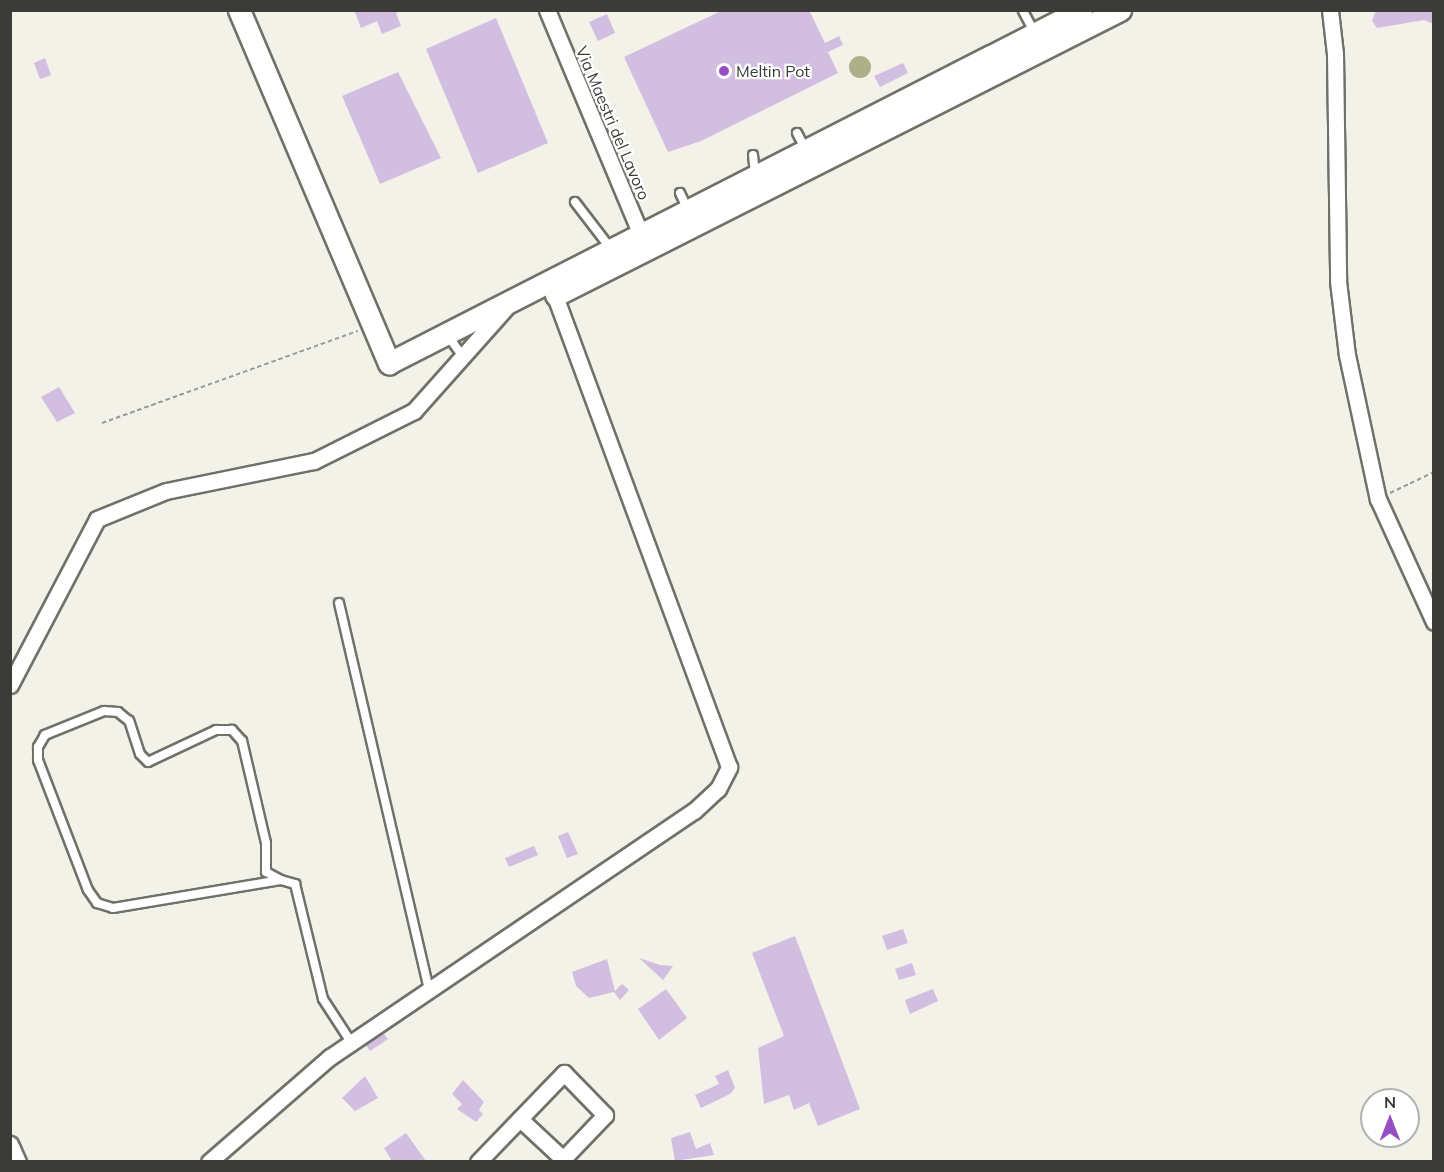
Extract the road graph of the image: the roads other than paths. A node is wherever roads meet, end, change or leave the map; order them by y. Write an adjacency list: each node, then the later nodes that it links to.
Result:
1 (239, 10): 18 (street)
2 (547, 10): 14 (street, Via Maestri del Lavoro)
3 (1081, 10): 7 (street)
4 (1329, 10): 21 (street)
5 (1023, 11): 7 (lane)
6 (1109, 13): 7 (street)
7 (1039, 41): 10 (street)
8 (797, 133): 10 (lane)
9 (753, 155): 12 (lane)
10 (810, 159): 12 (street)
11 (743, 160): 12 (lane)
12 (758, 178): 14 (street)
13 (575, 202): 15 (lane)
14 (644, 241): 15 (street)
15 (614, 256): 16 (street)
16 (552, 287): 17 (street); 24 (street)
17 (509, 305): 18 (street); 19 (street)
18 (447, 335): 19 (lane)
19 (462, 355): 22 (street)
20 (339, 603): 24 (lane)
21 (1434, 622)
22 (10, 685)
23 (281, 880): 23 (lane); 25 (lane)
24 (429, 989): 25 (street)
25 (351, 1042): 29 (street)
26 (520, 1119): 26 (street); 30 (street)
27 (10, 1144): 28 (street)
28 (18, 1161)
29 (208, 1161)
30 (478, 1161)

